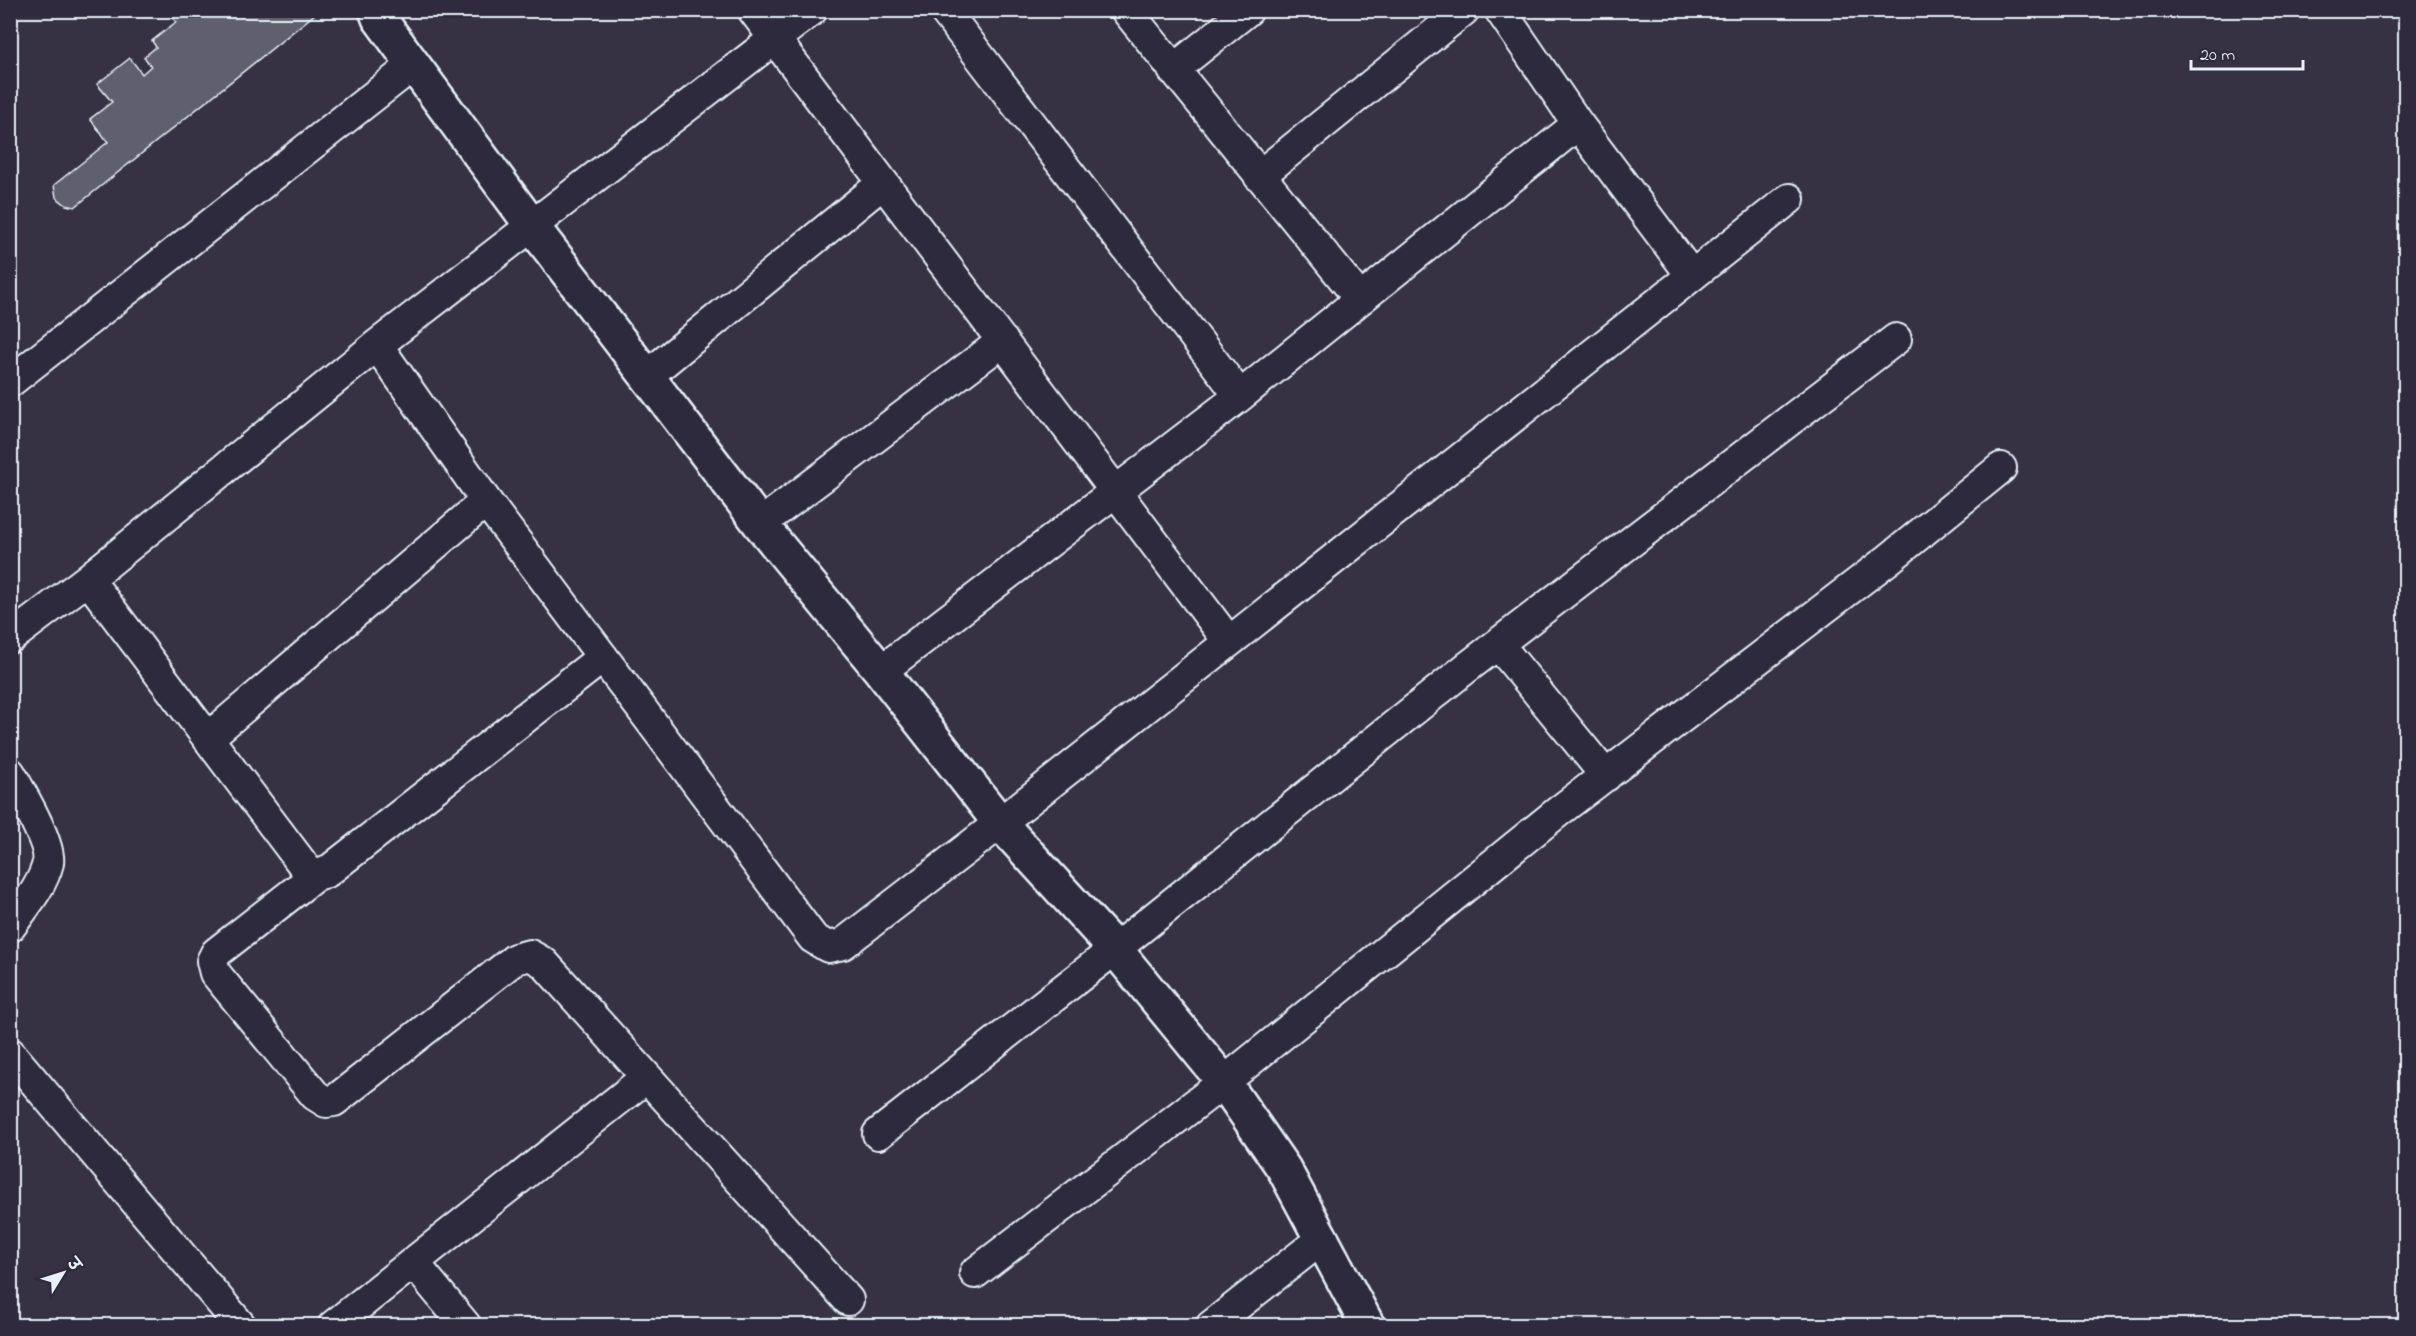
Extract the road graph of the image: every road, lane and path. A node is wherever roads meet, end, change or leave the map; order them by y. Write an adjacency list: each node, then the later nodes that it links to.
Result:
1 (376, 10): 10 (street)
2 (753, 10): 9 (street)
3 (812, 10): 9 (street)
4 (944, 10): 24 (street)
5 (1126, 10): 11 (street)
6 (1248, 10): 11 (street)
7 (1464, 10): 13 (street)
8 (1500, 10): 12 (street)
9 (774, 39): 14 (street); 16 (street)
10 (412, 66): 16 (street); 23 (street)
11 (1173, 70): 13 (street)
12 (1578, 124): 17 (street); 18 (street)
13 (1259, 176): 18 (street)
14 (883, 183): 20 (street); 22 (street)
15 (1789, 199): 17 (street)
16 (532, 226): 21 (street); 22 (street)
17 (1692, 276): 31 (street)
18 (1360, 299): 24 (street)
19 (1896, 339): 32 (street)
20 (1003, 341): 26 (street); 28 (street)
21 (376, 345): 27 (street); 29 (street)
22 (647, 376): 28 (street)
23 (10, 382)
24 (1240, 396): 26 (street)
25 (2001, 468): 37 (street)
26 (1116, 493): 31 (street); 34 (street)
27 (486, 501): 33 (street); 35 (street)
28 (760, 524): 34 (street)
29 (88, 579): 30 (street); 35 (street)
30 (10, 638)
31 (1229, 642): 38 (street)
32 (1498, 644): 37 (street); 41 (street)
33 (603, 657): 38 (street); 39 (street)
34 (881, 671): 38 (street)
35 (209, 737): 39 (street)
36 (10, 773): 40 (street)
37 (1606, 776): 44 (street)
38 (1000, 823): 41 (street)
39 (316, 875): 43 (street)
40 (10, 927)
41 (1115, 949): 44 (street); 45 (street)
42 (10, 1053): 50 (street)
43 (647, 1077): 47 (street); 49 (street)
44 (1224, 1082): 46 (street); 48 (street)
45 (878, 1134)
46 (1323, 1238): 53 (street); 54 (street)
47 (414, 1263): 51 (street); 52 (street)
48 (975, 1273)
49 (848, 1300)
50 (241, 1326)
51 (333, 1326)
52 (466, 1326)
53 (1211, 1326)
54 (1368, 1326)

